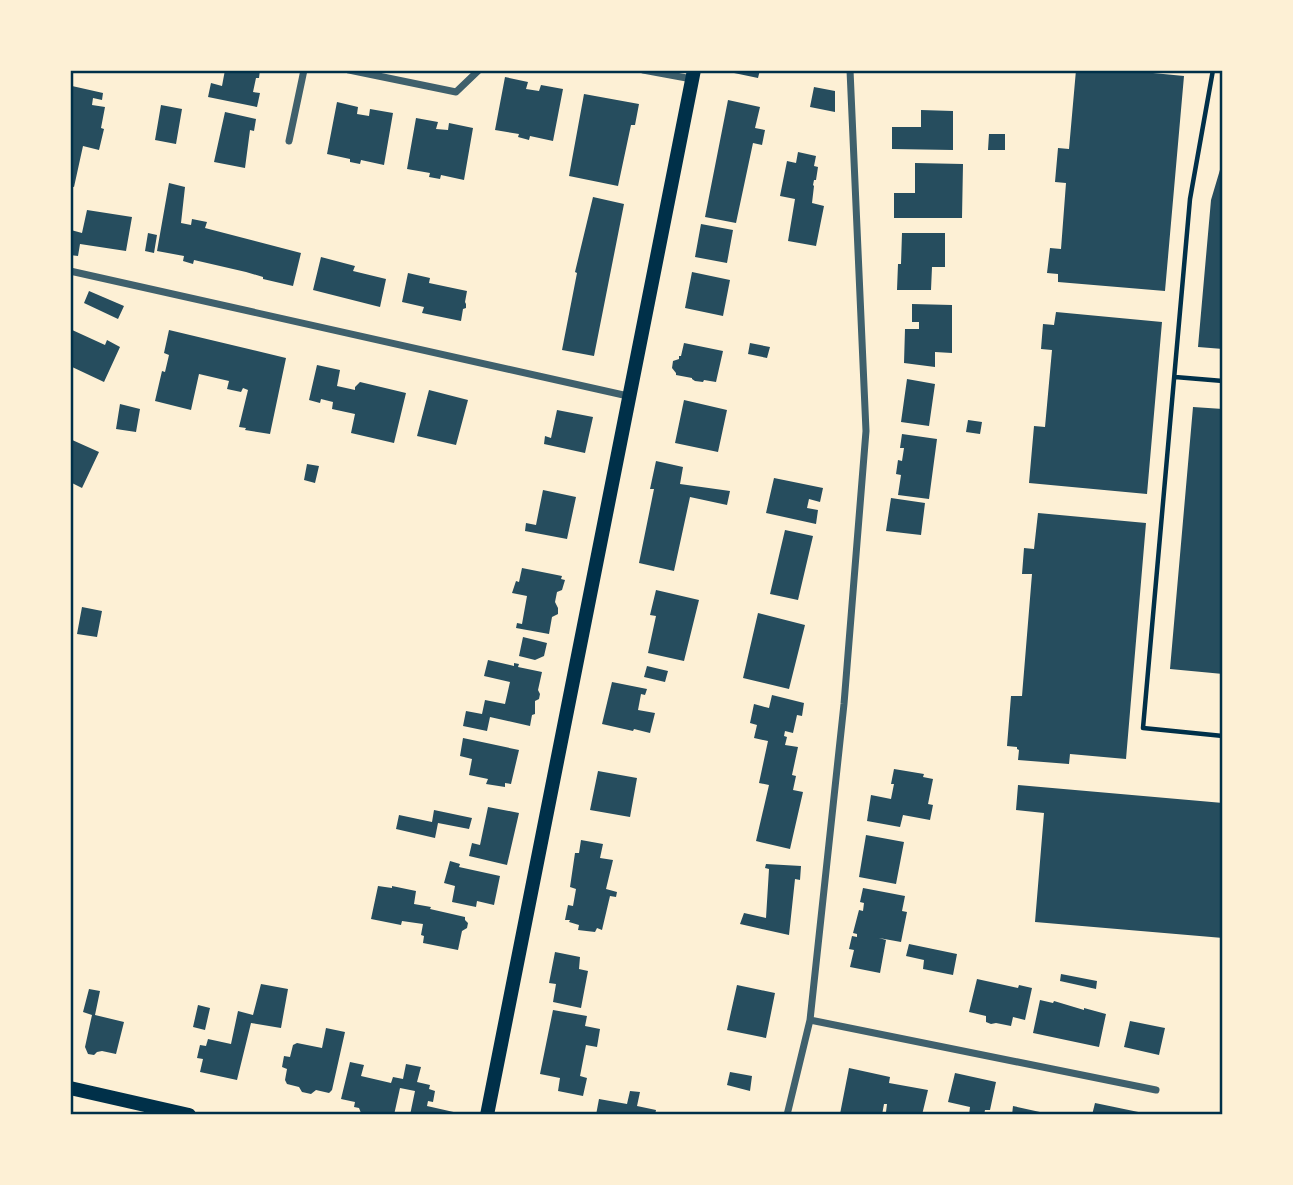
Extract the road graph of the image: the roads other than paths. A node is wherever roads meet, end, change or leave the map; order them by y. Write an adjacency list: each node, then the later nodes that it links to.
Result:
1 (303, 70): 7 (street)
2 (349, 70): 3 (street)
3 (479, 70)
4 (643, 70): 6 (street)
5 (850, 70): 10 (street)
6 (693, 75): 9 (main road)
7 (289, 141)
8 (70, 271): 9 (street)
9 (628, 396): 14 (main road)
10 (810, 1020): 12 (street); 15 (street)
11 (70, 1088): 13 (main road)
12 (1156, 1090)
13 (189, 1115)
14 (487, 1115)
15 (787, 1115)

